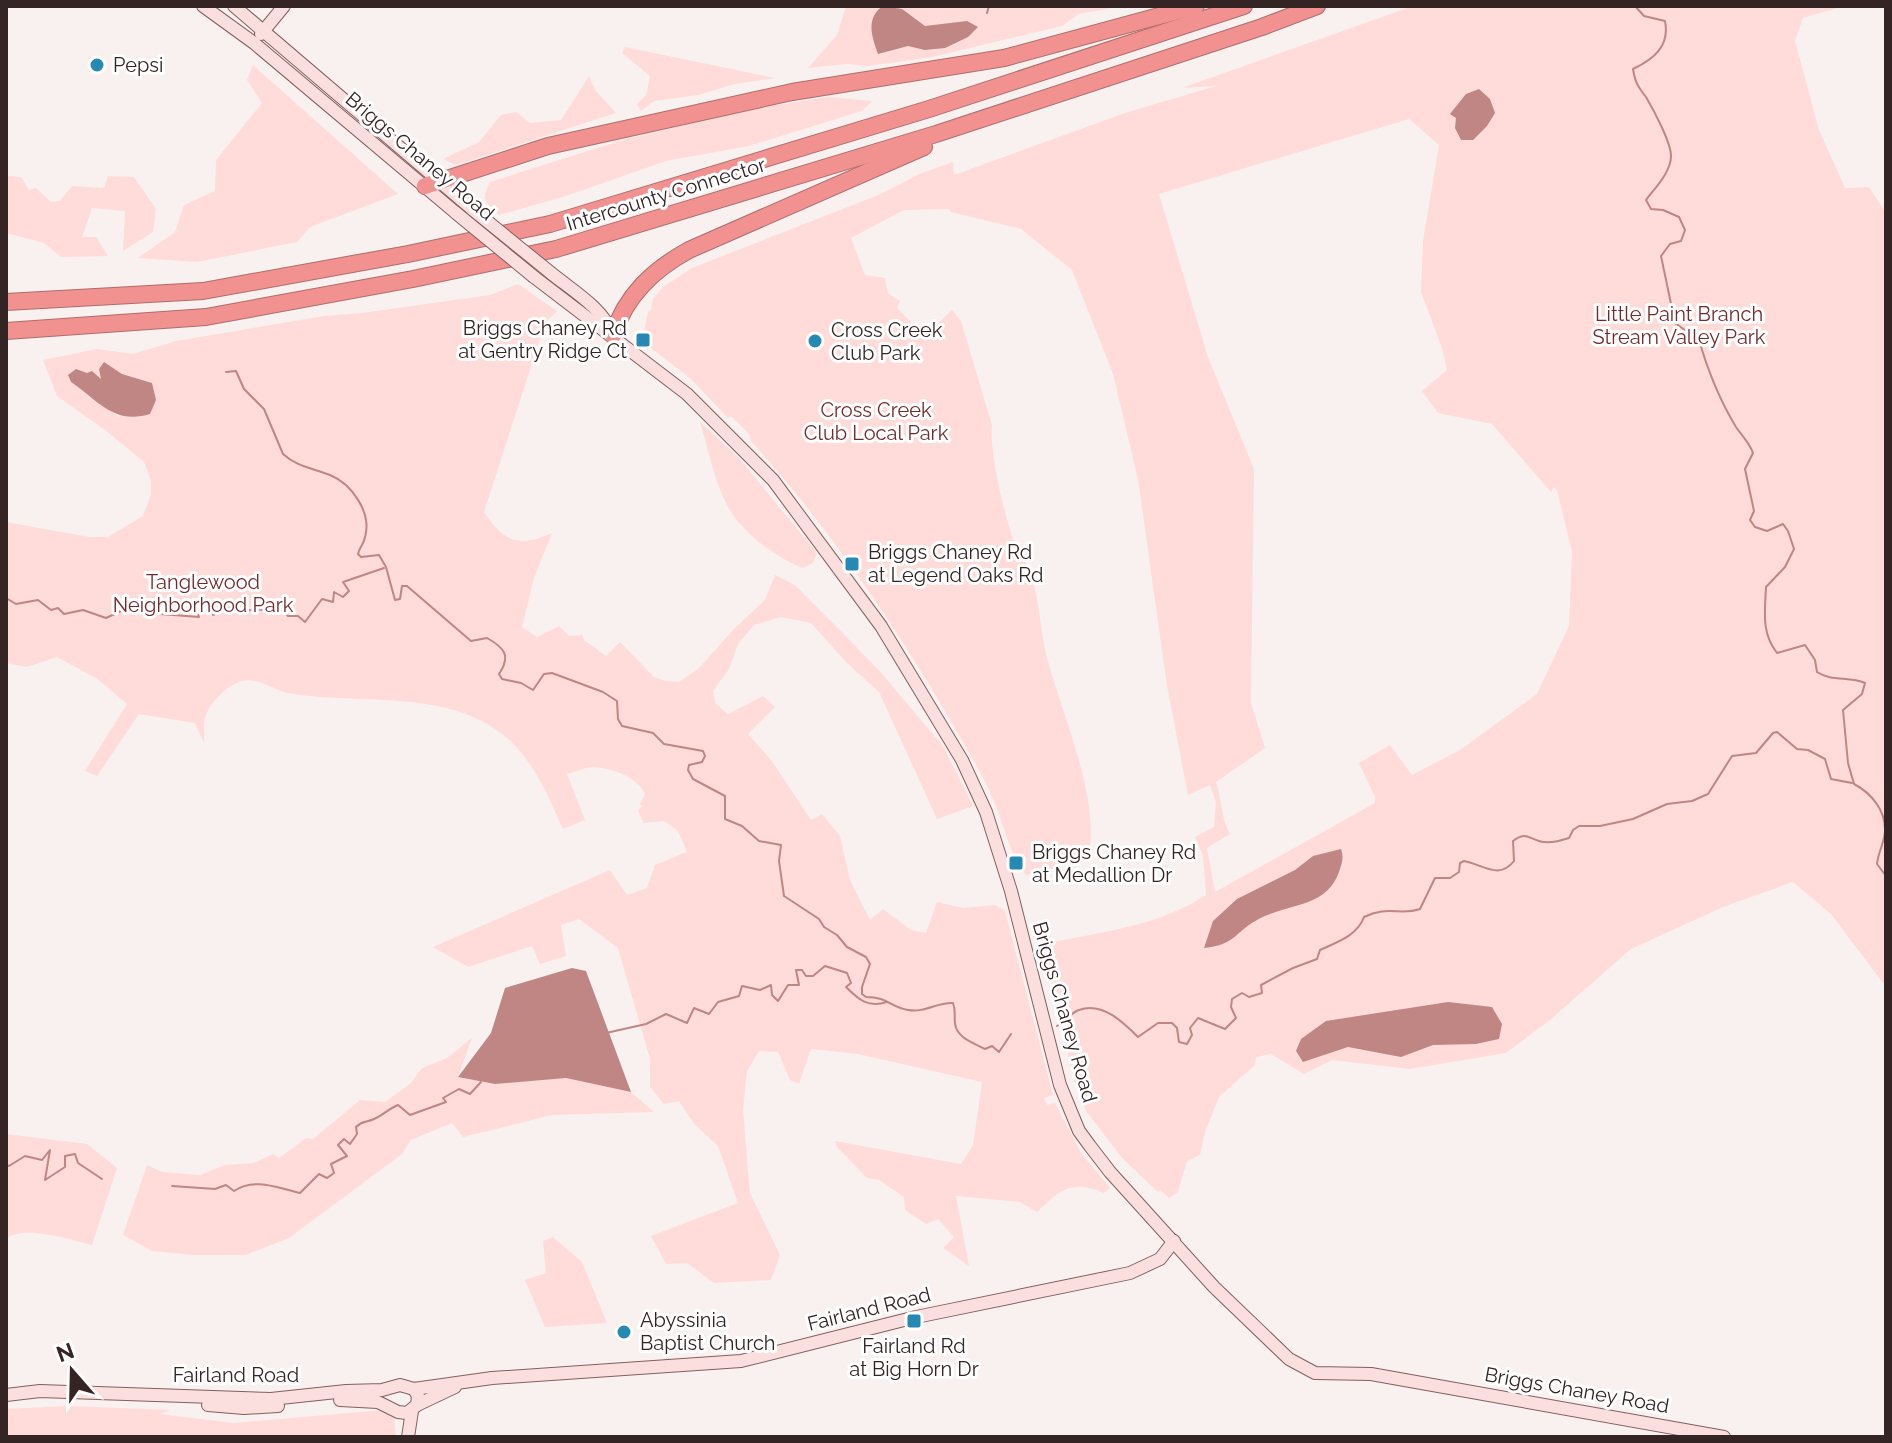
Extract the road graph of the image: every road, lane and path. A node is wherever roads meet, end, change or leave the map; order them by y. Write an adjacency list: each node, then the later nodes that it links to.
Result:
1 (203, 6): 8 (main road, Briggs Chaney Road)
2 (234, 6): 7 (main road, Briggs Chaney Road)
3 (284, 6): 7 (main road)
4 (1196, 6): 10 (highway)
5 (1244, 6): 11 (highway, Intercounty Connector)
6 (1317, 6): 9 (highway, Intercounty Connector)
7 (265, 30): 8 (main road); 10 (main road, Briggs Chaney Road)
8 (254, 43): 10 (main road, Briggs Chaney Road)
9 (1005, 111): 12 (highway, Intercounty Connector); 13 (highway)
10 (432, 184): 13 (main road, Briggs Chaney Road, bridge); 13 (main road, Briggs Chaney Road, bridge)
11 (6, 302)
12 (6, 331)
13 (613, 335): 14 (main road, Briggs Chaney Road)
14 (1174, 1241): 15 (main road, Fairland Road); 25 (main road, Briggs Chaney Road)
15 (465, 1382): 18 (main road, Fairland Road); 22 (main road, Fairland Road)
16 (6, 1386): 19 (main road, Fairland Road)
17 (394, 1388): 18 (main road); 21 (main road, Fairland Road); 23 (main road)
18 (414, 1389): 22 (main road)
19 (40, 1391): 20 (main road, Fairland Road); 21 (main road, Fairland Road)
20 (6, 1395)
21 (126, 1395): 23 (main road, Fairland Road)
22 (415, 1408): 23 (main road); 24 (main road)
23 (394, 1410): 24 (main road)
24 (406, 1437)
25 (1724, 1437)

